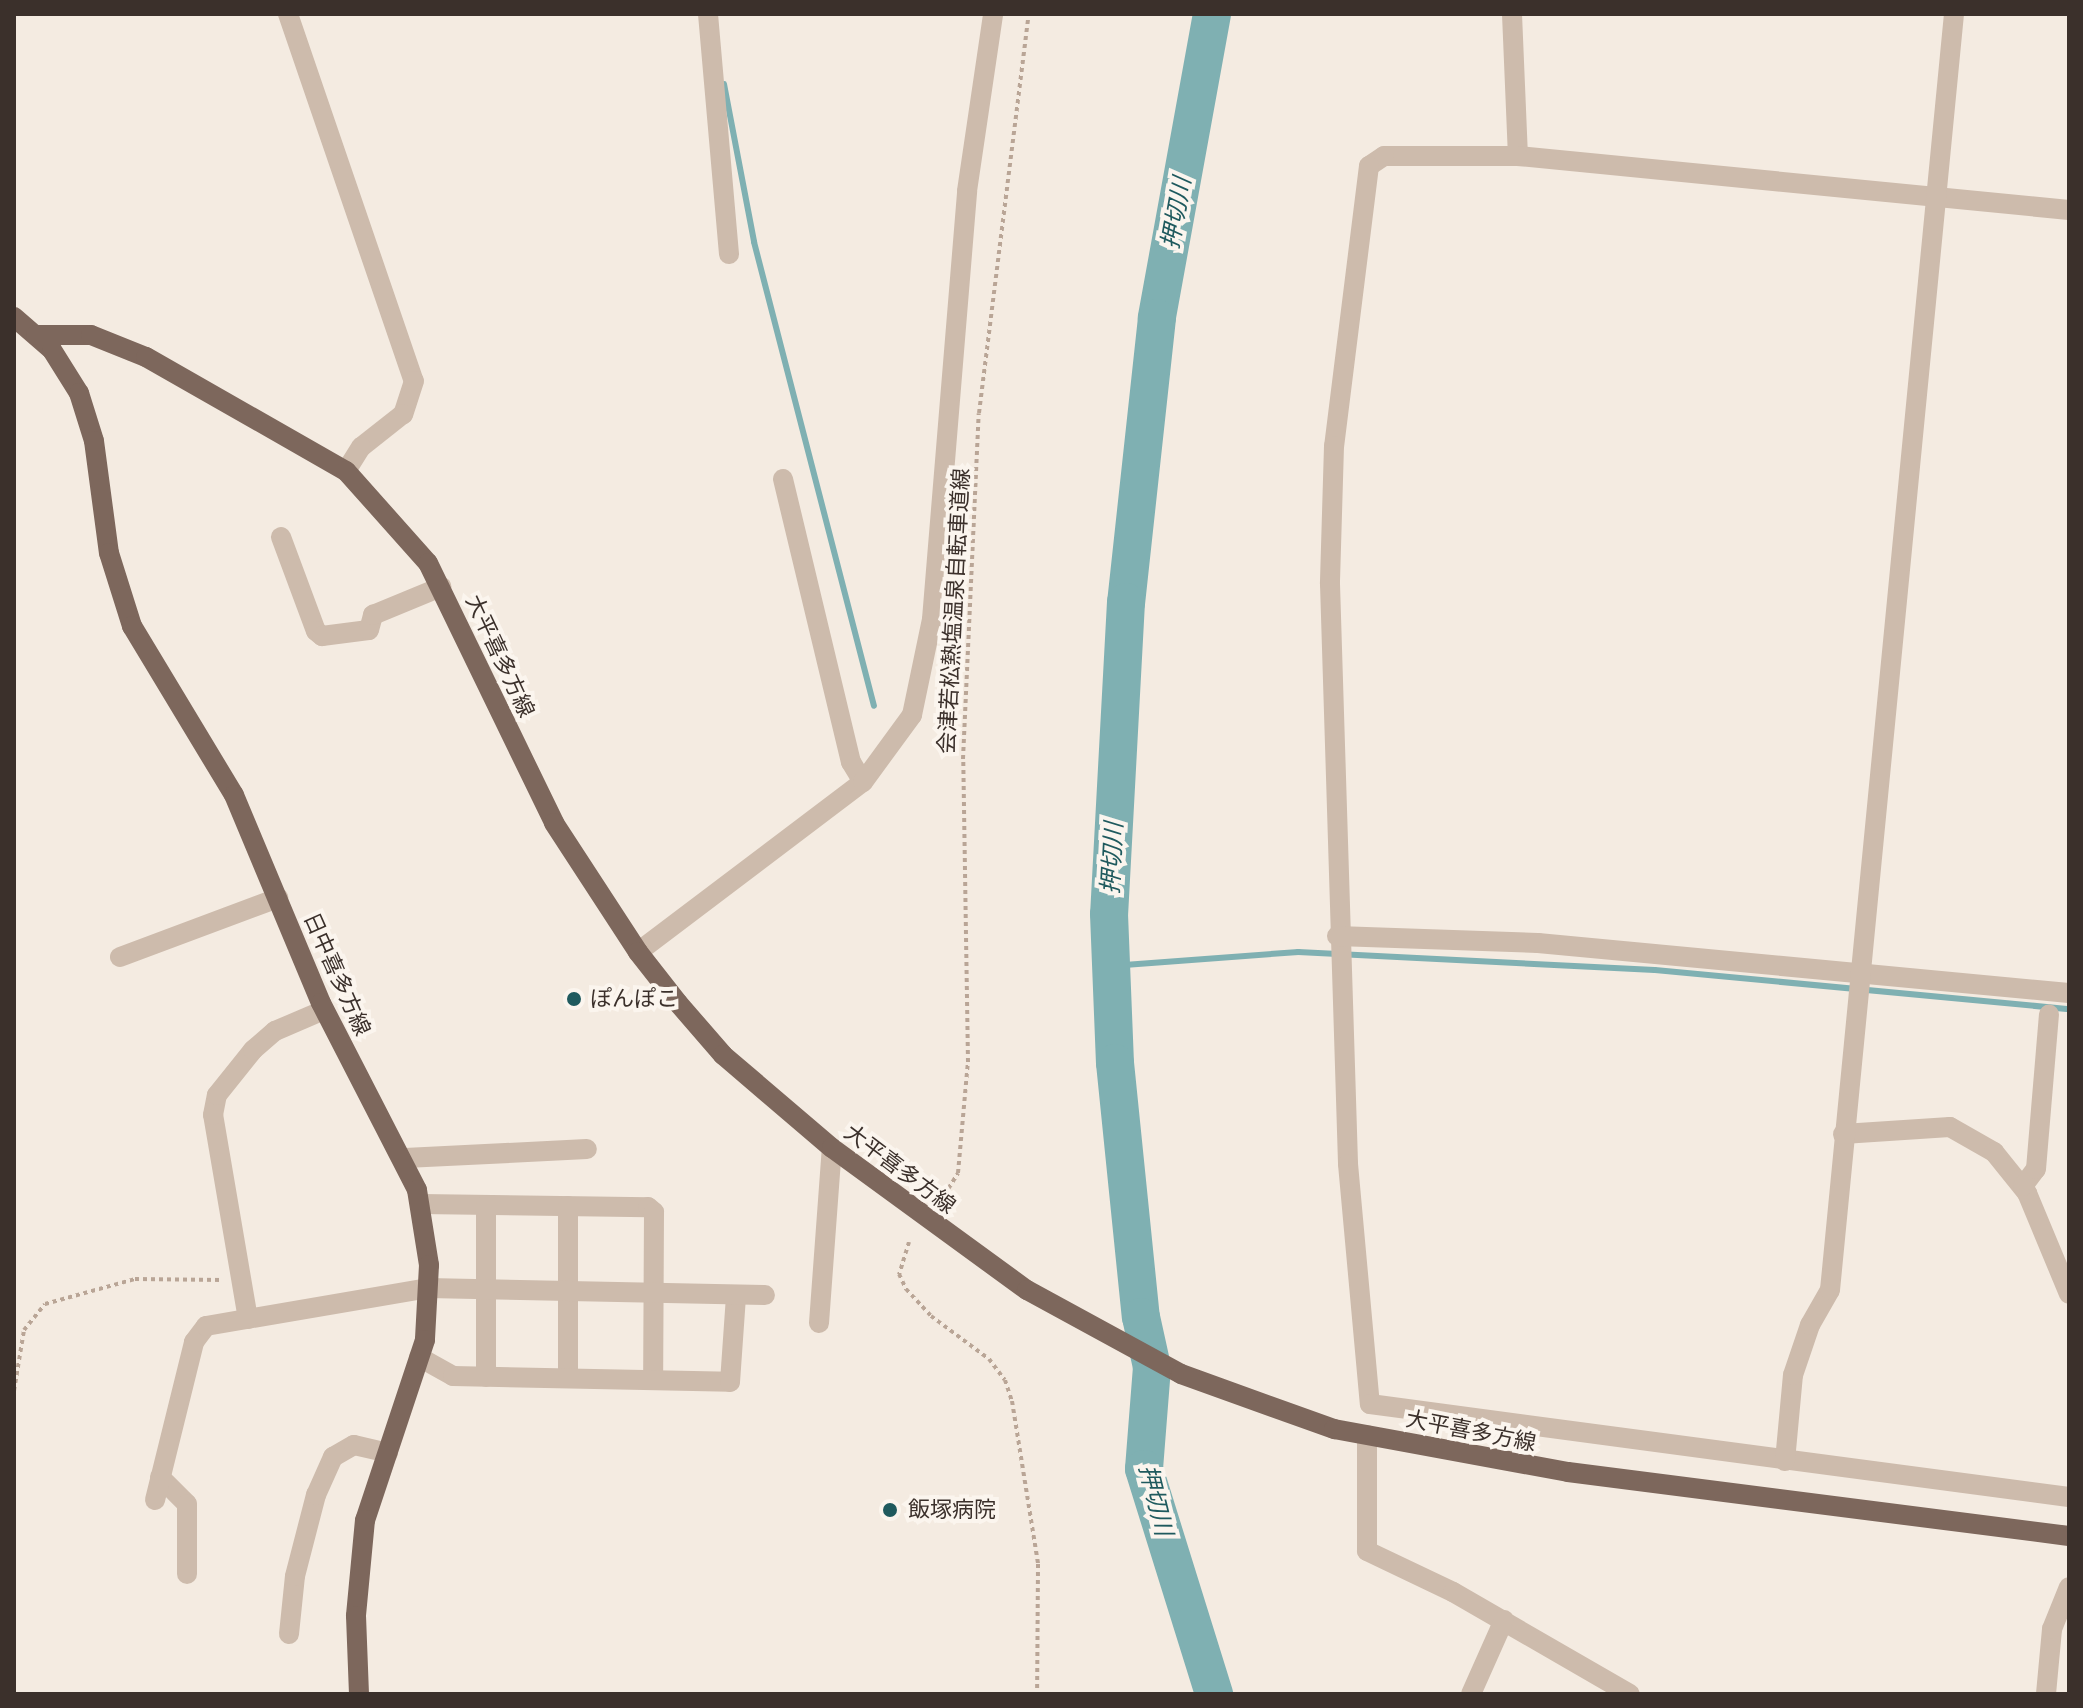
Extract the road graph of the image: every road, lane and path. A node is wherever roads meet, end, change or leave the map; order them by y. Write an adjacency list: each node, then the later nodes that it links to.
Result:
1 (288, 14): 13 (street)
2 (708, 14): 10 (street)
3 (993, 14): 17 (street)
4 (1029, 14): 34 (path, 会津若松熱塩温泉自転車道線)
5 (1512, 14): 7 (street)
6 (1954, 14): 8 (street)
7 (1518, 156): 8 (street); 19 (street)
8 (1936, 196): 9 (street); 22 (street)
9 (2069, 210)
10 (729, 254)
11 (14, 317): 12 (main road, 日中喜多方線)
12 (36, 335): 13 (main road, 大平喜多方線); 18 (main road, 日中喜多方線)
13 (346, 471): 16 (main road, 大平喜多方線)
14 (783, 479): 17 (street)
15 (281, 537): 16 (street)
16 (441, 587): 20 (main road, 大平喜多方線)
17 (863, 782): 20 (street)
18 (278, 898): 21 (street); 24 (main road, 日中喜多方線)
19 (1337, 936): 22 (street); 53 (street)
20 (638, 952): 27 (main road, 大平喜多方線)
21 (120, 957)
22 (1865, 973): 23 (street); 26 (street)
23 (2069, 993)
24 (324, 1010): 29 (main road, 日中喜多方線); 36 (street)
25 (2049, 1015): 30 (street)
26 (1843, 1134): 30 (street); 53 (street)
27 (832, 1148): 45 (street); 51 (main road, 大平喜多方線)
28 (587, 1149): 29 (street)
29 (405, 1158): 31 (main road, 日中喜多方線)
30 (2023, 1186): 41 (street)
31 (421, 1204): 32 (street); 37 (main road, 日中喜多方線)
32 (486, 1205): 33 (street); 38 (street)
33 (568, 1206): 39 (street); 40 (street)
34 (937, 1206)
35 (909, 1242): 63 (path)
36 (245, 1282): 44 (street); 50 (path)
37 (428, 1288): 38 (street); 44 (street); 46 (main road, 日中喜多方線)
38 (489, 1292): 39 (street); 47 (street)
39 (570, 1293): 40 (street); 48 (street)
40 (653, 1294): 43 (street); 49 (street)
41 (2069, 1294)
42 (765, 1295): 43 (street)
43 (736, 1296): 49 (street)
44 (248, 1319): 54 (street)
45 (819, 1323)
46 (419, 1357): 47 (street); 52 (main road, 日中喜多方線)
47 (486, 1377): 48 (street)
48 (568, 1378): 49 (street)
49 (653, 1380)
50 (14, 1391)
51 (1367, 1435): 57 (main road, 大平喜多方線); 60 (street)
52 (388, 1453): 61 (street); 62 (main road, 日中喜多方線)
53 (1785, 1461): 55 (street)
54 (160, 1477): 56 (street); 58 (street)
55 (2069, 1497)
56 (155, 1500)
57 (2069, 1536)
58 (187, 1574)
59 (2069, 1587): 66 (street)
60 (1504, 1620): 64 (street); 65 (street)
61 (289, 1634)
62 (359, 1694)
63 (1037, 1694)
64 (1471, 1694)
65 (1630, 1694)
66 (2046, 1694)

